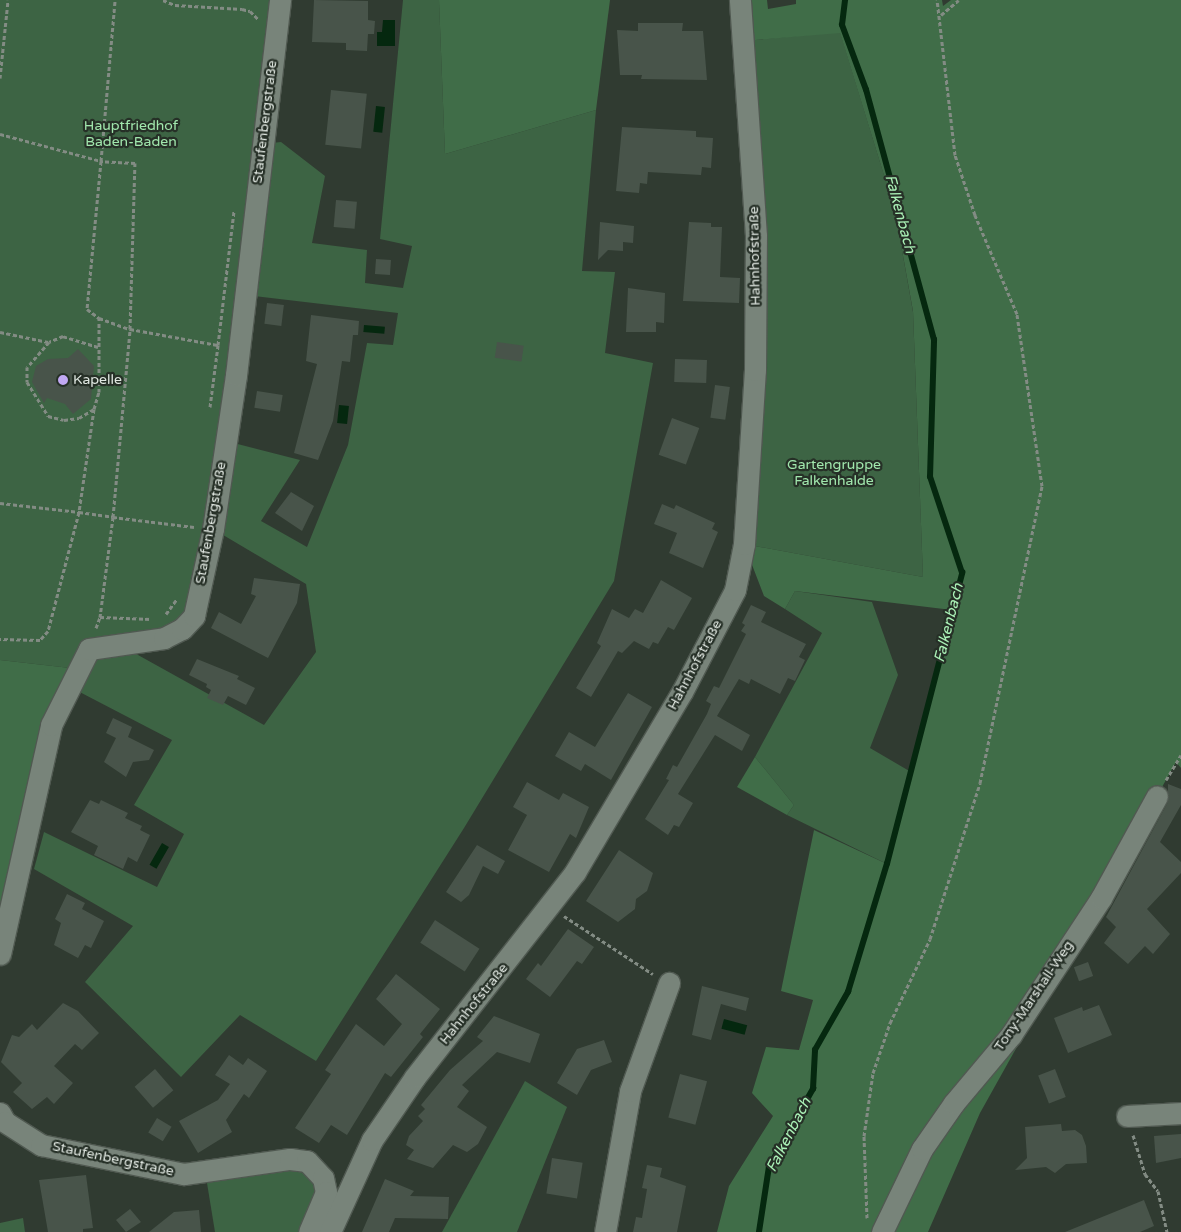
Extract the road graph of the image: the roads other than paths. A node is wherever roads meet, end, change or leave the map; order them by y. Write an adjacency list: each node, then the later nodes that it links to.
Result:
1 (280, 0): 4 (street, Staufenbergstraße)
2 (740, 0): 11 (street, Hahnhofstraße)
3 (1157, 796): 9 (street, Tony-Marshall-Weg)
4 (0, 954)
5 (669, 983): 12 (street)
6 (0, 1113): 10 (street, Staufenbergstraße)
7 (1181, 1113): 8 (street)
8 (1127, 1116)
9 (874, 1229)
10 (309, 1232)
11 (330, 1232)
12 (604, 1232)

